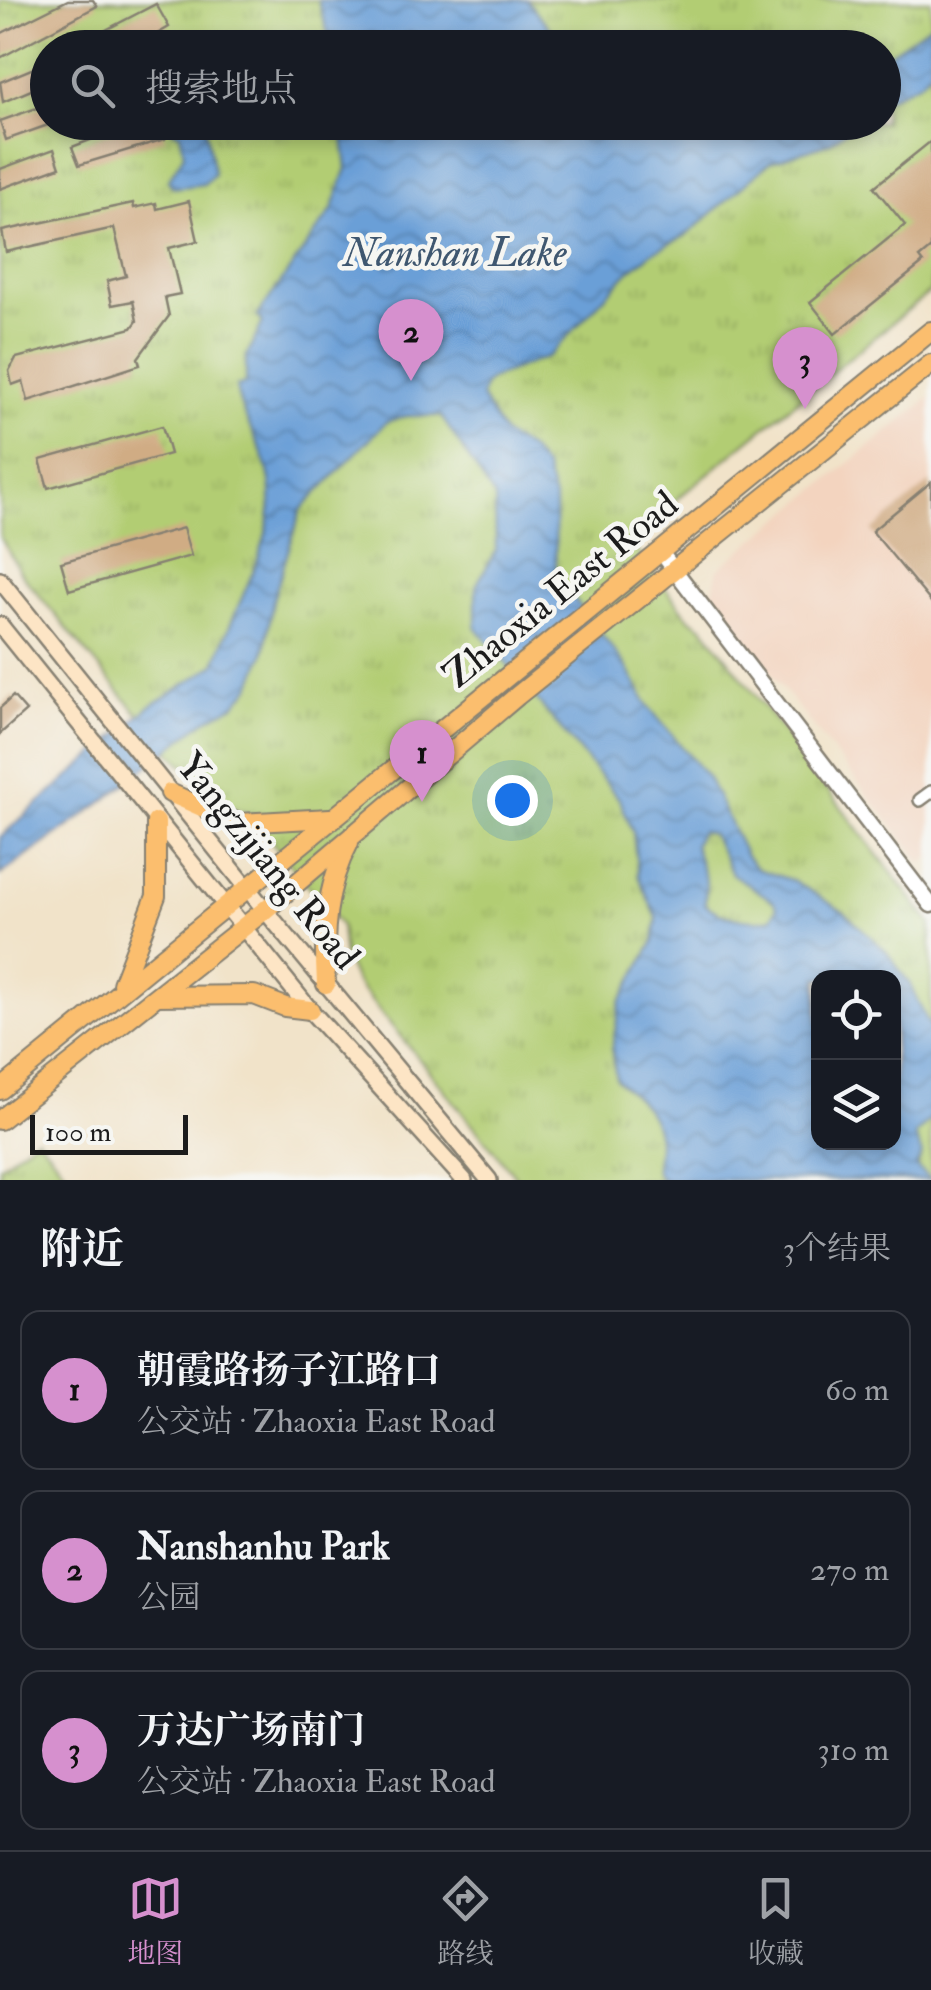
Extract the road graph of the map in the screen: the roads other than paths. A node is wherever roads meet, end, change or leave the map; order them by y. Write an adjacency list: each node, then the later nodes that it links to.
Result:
1 (931, 331): 3 (main road, Zhaoxia East Road)
2 (931, 364): 4 (main road, Zhaoxia East Road)
3 (660, 551): 4 (street); 8 (main road, Zhaoxia East Road)
4 (674, 568): 10 (main road, Zhaoxia East Road); 11 (street)
5 (0, 580): 7 (main road, Yangzijiang Road)
6 (0, 624): 9 (main road, Yangzijiang Road)
7 (170, 793): 8 (main road); 12 (main road, Yangzijiang Road)
8 (330, 818): 12 (main road, Zhaoxia East Road)
9 (156, 822): 13 (main road, Yangzijiang Road); 18 (main road)
10 (352, 836): 15 (main road, Zhaoxia East Road); 17 (main road)
11 (925, 885): 14 (street)
12 (246, 886): 13 (main road, Zhaoxia East Road); 15 (main road, Yangzijiang Road)
13 (224, 902): 16 (main road, Yangzijiang Road); 18 (main road, Zhaoxia East Road)
14 (931, 905)
15 (264, 910): 16 (main road, Zhaoxia East Road); 17 (main road, Yangzijiang Road)
16 (245, 926): 19 (main road, Zhaoxia East Road); 20 (main road, Yangzijiang Road)
17 (326, 984): 24 (main road, Yangzijiang Road)
18 (119, 991): 21 (main road, Zhaoxia East Road)
19 (157, 996): 20 (main road); 22 (main road, Zhaoxia East Road)
20 (310, 1010): 23 (main road, Yangzijiang Road)
21 (0, 1090)
22 (0, 1120)
23 (464, 1180)
24 (489, 1180)

